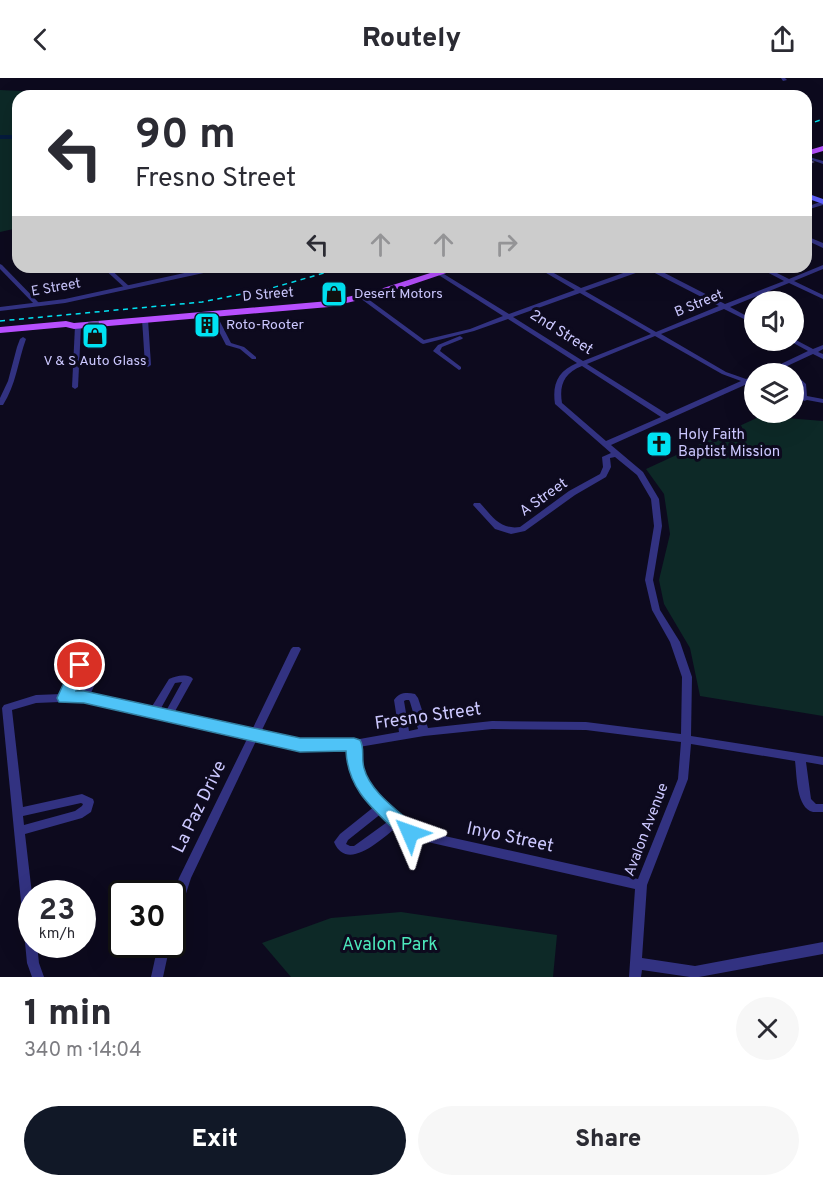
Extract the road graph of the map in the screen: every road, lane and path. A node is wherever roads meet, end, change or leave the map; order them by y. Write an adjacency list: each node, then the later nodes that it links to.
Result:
1 (0, 266): 15 (street)
2 (112, 273): 11 (street)
3 (190, 273): 11 (street, E Street)
4 (439, 273): 13 (main road, D Street); 19 (street, 2nd Street)
5 (549, 273): 12 (street)
6 (630, 273): 12 (street)
7 (659, 273): 16 (street)
8 (772, 273): 10 (street)
9 (808, 273): 10 (street, B Street)
10 (789, 281): 14 (street); 16 (street, B Street)
11 (128, 288): 15 (street, E Street)
12 (580, 291): 19 (street); 25 (street)
13 (362, 297): 18 (main road, D Street); 24 (street)
14 (823, 297)
15 (38, 305): 17 (street, E Street)
16 (725, 306): 20 (street); 25 (street, B Street)
17 (0, 309)
18 (213, 314): 21 (main road, D Street); 32 (street)
19 (509, 316): 24 (street); 33 (street, 2nd Street)
20 (744, 316)
21 (145, 320): 22 (main road, D Street); 35 (street)
22 (76, 326): 23 (main road, D Street); 26 (main road, D Street); 39 (street)
23 (0, 330)
24 (472, 330): 36 (street)
25 (656, 334): 33 (street, B Street); 37 (street)
26 (0, 336)
27 (23, 339): 42 (street)
28 (804, 346): 30 (street)
29 (823, 347): 30 (street)
30 (813, 351): 31 (street); 34 (street)
31 (823, 357)
32 (254, 358)
33 (583, 363): 43 (street, 2nd Street); 44 (street, Avalon Avenue)
34 (787, 363)
35 (148, 365)
36 (459, 368)
37 (744, 380)
38 (744, 382): 43 (street)
39 (75, 387)
40 (804, 399): 41 (street)
41 (823, 401)
42 (0, 403)
43 (667, 417): 44 (street)
44 (606, 444): 45 (street, Avalon Avenue)
45 (616, 454): 46 (street, A Street); 55 (street, Avalon Avenue)
46 (477, 505)
47 (296, 649): 54 (street, La Paz Drive)
48 (84, 697): 49 (street, Fresno Street); 49 (street); 50 (street, Fresno Street)
49 (65, 698): 61 (street, Fresno Street)
50 (153, 712): 51 (street, Fresno Street); 51 (street)
51 (168, 716): 54 (street, Fresno Street)
52 (424, 732): 53 (street, Fresno Street); 53 (street); 55 (street, Fresno Street)
53 (405, 735): 56 (street, Fresno Street)
54 (255, 737): 56 (street, Fresno Street); 64 (street, La Paz Drive)
55 (686, 739): 57 (street, Fresno Street); 65 (street, Avalon Avenue)
56 (354, 744): 59 (street, Inyo Street)
57 (800, 758): 58 (street, Fresno Street); 60 (street)
58 (823, 761)
59 (382, 807): 62 (street, Inyo Street); 62 (street)
60 (823, 808)
61 (18, 813): 63 (street); 63 (street)
62 (396, 821): 65 (street, Inyo Street)
63 (19, 831): 69 (street)
64 (184, 880)
65 (641, 885): 68 (street, Avalon Avenue)
66 (823, 948): 68 (street)
67 (161, 958): 70 (street)
68 (635, 963): 71 (street, Avalon Avenue)
69 (38, 977)
70 (157, 977)
71 (635, 977)

